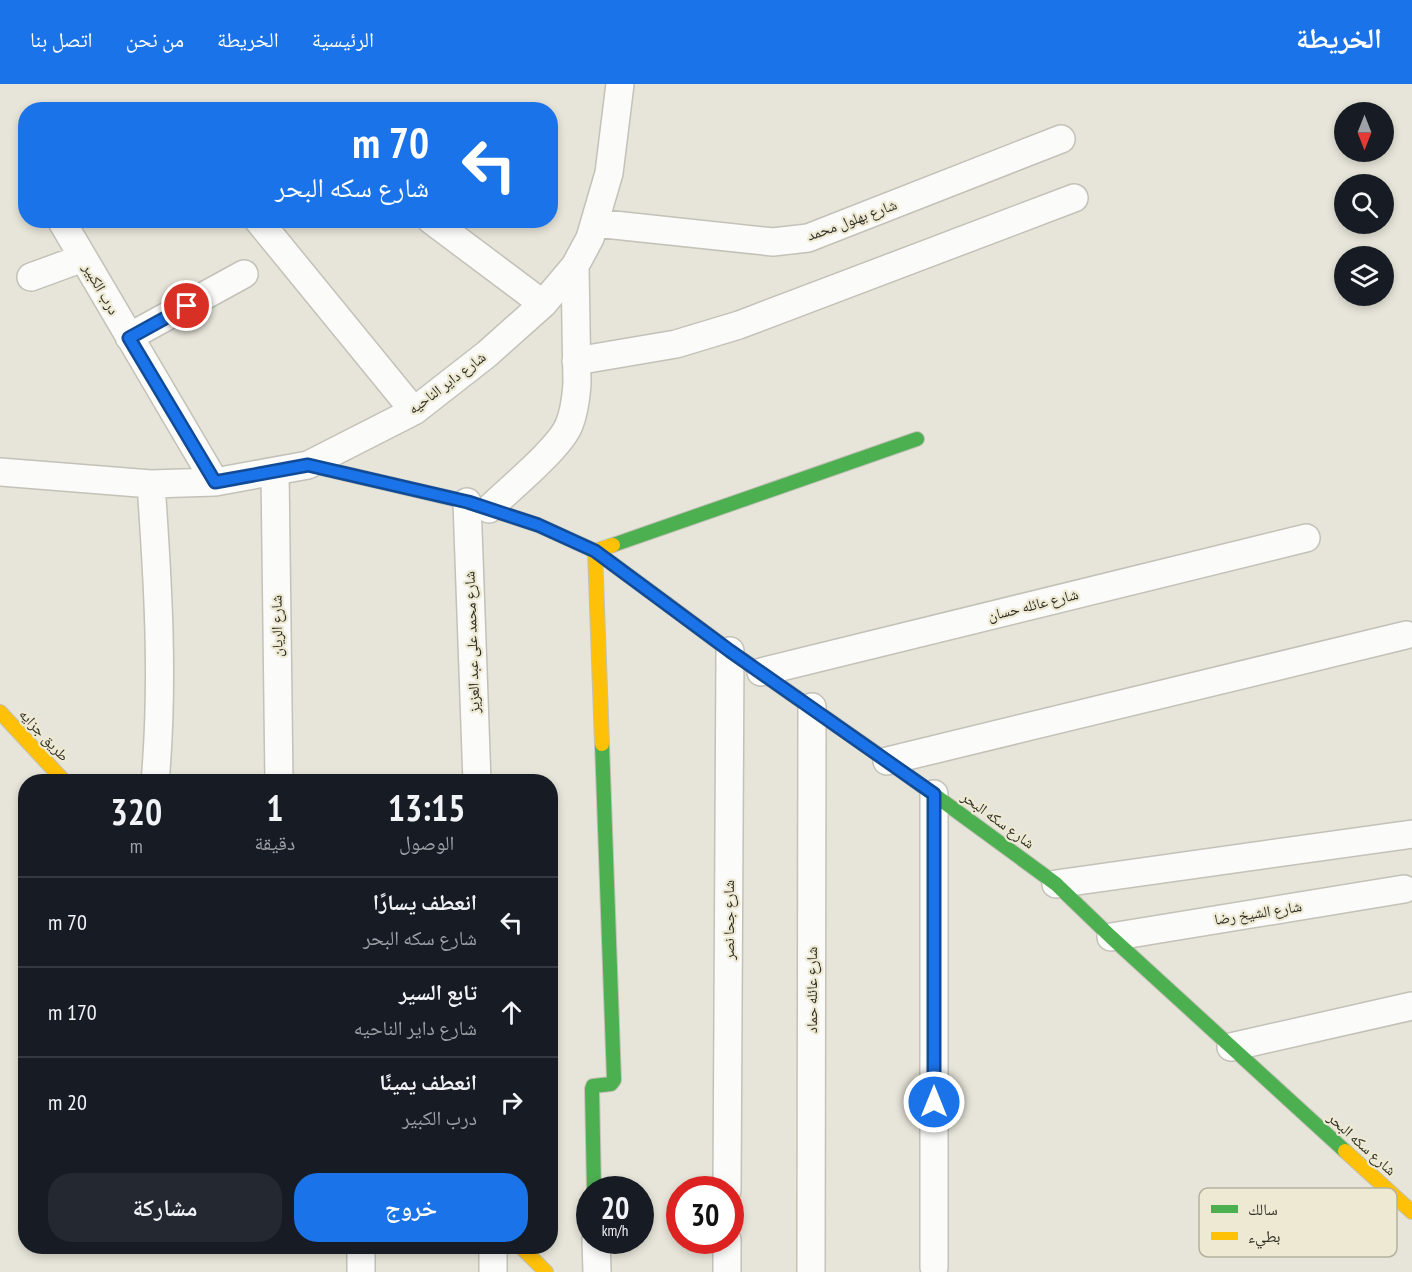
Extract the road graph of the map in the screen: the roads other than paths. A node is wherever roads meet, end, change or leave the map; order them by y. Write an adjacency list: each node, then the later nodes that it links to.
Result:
1 (620, 84): 4 (street, شارع داير الناحيه)
2 (1061, 139): 4 (street, شارع بهلول محمد)
3 (1074, 198): 14 (street)
4 (595, 223): 9 (street, شارع داير الناحيه)
5 (66, 228): 8 (street, درب الكبير)
6 (265, 228): 15 (street)
7 (442, 228): 12 (street)
8 (83, 258): 11 (street); 13 (street, درب الكبير)
9 (575, 266): 12 (street, شارع داير الناحيه); 14 (street)
10 (244, 274): 13 (street)
11 (31, 277)
12 (543, 304): 15 (street, شارع داير الناحيه)
13 (129, 338): 20 (street, درب الكبير)
14 (576, 362): 22 (street)
15 (414, 411): 17 (street, شارع داير الناحيه)
16 (917, 439): 24 (street)
17 (308, 465): 18 (street, شارع داير الناحيه); 22 (street, شارع سكه البحر)
18 (275, 471): 20 (street, شارع داير الناحيه); 33 (street, شارع الريان)
19 (0, 472): 21 (street, شارع داير الناحيه)
20 (215, 482): 21 (street, شارع داير الناحيه)
21 (152, 484): 32 (street)
22 (478, 505): 24 (street, شارع سكه البحر); 34 (street, شارع محمد على عبد العزيز)
23 (1306, 538): 27 (street, شارع عائله حسان)
24 (595, 551): 26 (street, شارع سكه البحر); 42 (street)
25 (1406, 635): 30 (street)
26 (730, 651): 27 (street, شارع سكه البحر); 43 (street, شارع جحا نصر)
27 (761, 672): 28 (street, شارع سكه البحر)
28 (812, 707): 30 (street, شارع سكه البحر); 58 (street, شارع عائله حماد)
29 (0, 712): 31 (street, طريق جزايه)
30 (887, 761): 35 (street, شارع سكه البحر)
31 (58, 774)
32 (156, 774)
33 (279, 774)
34 (477, 774)
35 (934, 794): 37 (street, شارع سكه البحر); 52 (street)
36 (1412, 834): 37 (street)
37 (1056, 884): 39 (street, شارع سكه البحر)
38 (1404, 889): 39 (street, شارع الشيخ رضا)
39 (1111, 937): 41 (street, شارع سكه البحر)
40 (1412, 1006): 41 (street)
41 (1231, 1047): 44 (street, شارع سكه البحر)
42 (594, 1176)
43 (727, 1176)
44 (1386, 1188)
45 (1397, 1198): 46 (street, شارع سكه البحر)
46 (1412, 1212)
47 (361, 1254): 53 (street)
48 (493, 1254): 54 (street)
49 (528, 1254): 55 (street)
50 (596, 1254): 56 (street)
51 (727, 1254): 57 (street)
52 (934, 1267)
53 (361, 1272)
54 (493, 1272)
55 (546, 1272)
56 (597, 1272)
57 (727, 1272)
58 (811, 1272)

